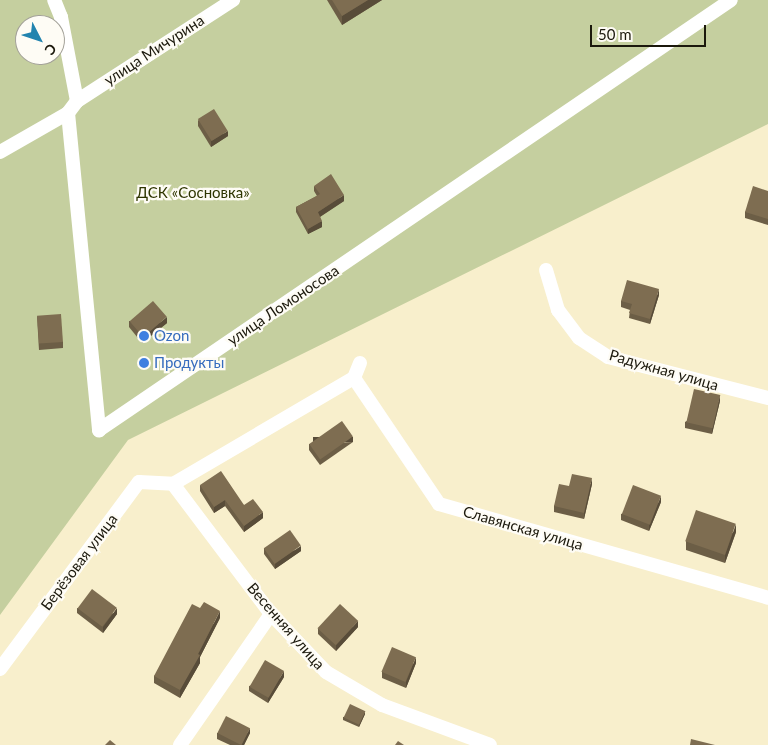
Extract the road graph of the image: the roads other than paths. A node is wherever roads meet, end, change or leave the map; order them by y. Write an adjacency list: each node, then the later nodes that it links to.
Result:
1 (54, 0): 4 (street)
2 (232, 0): 4 (street, улица Мичурина)
3 (731, 0): 5 (street, улица Ломоносова)
4 (77, 101): 5 (street)
5 (68, 113): 6 (street)
6 (0, 152)
7 (546, 270): 10 (street, Радужная улица)
8 (360, 363): 9 (street)
9 (354, 378): 11 (street); 12 (street, Славянская улица)
10 (768, 398)
11 (173, 484): 13 (street, Весенняя улица); 14 (street, Берёзовая улица)
12 (768, 598)
13 (271, 614): 15 (street, Весенняя улица); 16 (street)
14 (0, 669)
15 (485, 744)
16 (180, 745)

